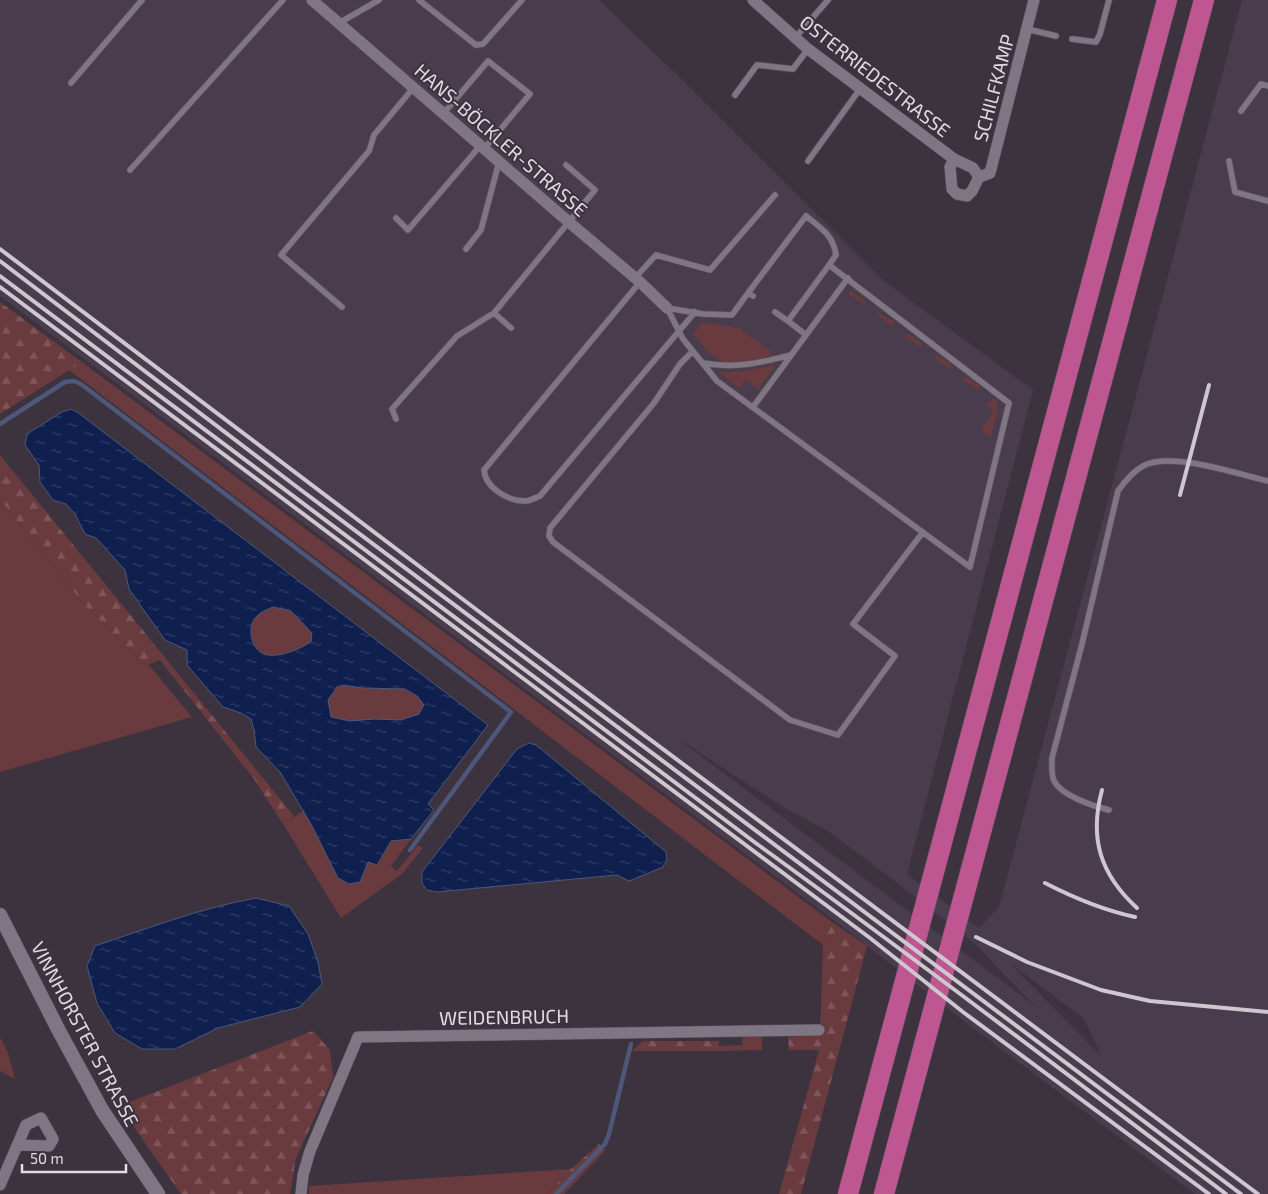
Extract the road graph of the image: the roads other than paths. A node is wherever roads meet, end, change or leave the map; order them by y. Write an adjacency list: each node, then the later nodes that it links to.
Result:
1 (142, 0): 19 (lane)
2 (283, 0): 32 (lane)
3 (312, 0): 13 (street, HANS-BÖCKLER-STRASSE)
4 (379, 0): 13 (lane)
5 (420, 0): 6 (lane)
6 (522, 0)
7 (753, 0): 16 (street, OSTERRIEDESTRASSE)
8 (828, 0): 16 (lane)
9 (1034, 0): 14 (street, SCHILFKAMP)
10 (1109, 0): 17 (lane)
11 (1167, 0): 66 (highway)
12 (1204, 0): 67 (highway)
13 (339, 23): 21 (street, HANS-BÖCKLER-STRASSE)
14 (1027, 30): 15 (lane); 33 (street, SCHILFKAMP)
15 (1056, 36)
16 (795, 38): 18 (street, OSTERRIEDESTRASSE)
17 (1072, 40)
18 (808, 49): 22 (street, OSTERRIEDESTRASSE); 23 (lane)
19 (72, 82)
20 (1268, 86): 24 (lane)
21 (414, 87): 25 (street, HANS-BÖCKLER-STRASSE); 42 (lane)
22 (860, 89): 27 (street, OSTERRIEDESTRASSE); 29 (lane)
23 (735, 95)
24 (1241, 111)
25 (443, 114): 26 (street, HANS-BÖCKLER-STRASSE); 26 (lane)
26 (482, 148): 30 (street, HANS-BÖCKLER-STRASSE); 36 (lane)
27 (954, 159): 33 (street, OSTERRIEDESTRASSE); 33 (street, OSTERRIEDESTRASSE)
28 (1229, 160): 35 (lane)
29 (808, 161)
30 (499, 162): 37 (street, HANS-BÖCKLER-STRASSE); 38 (lane)
31 (566, 165): 37 (lane)
32 (130, 170)
33 (979, 177)
34 (775, 195): 41 (lane)
35 (1268, 201)
36 (396, 218)
37 (570, 223): 41 (street, HANS-BÖCKLER-STRASSE); 46 (lane)
38 (466, 249)
39 (829, 265): 40 (lane); 44 (lane); 47 (lane)
40 (848, 278): 50 (lane); 57 (lane)
41 (637, 280): 43 (street, HANS-BÖCKLER-STRASSE); 49 (lane)
42 (342, 307)
43 (667, 308): 44 (lane); 49 (lane)
44 (695, 312): 49 (lane)
45 (775, 312): 47 (lane)
46 (494, 313): 48 (lane); 55 (lane)
47 (788, 321): 50 (lane)
48 (511, 328)
49 (679, 331): 51 (lane)
50 (806, 335): 52 (lane)
51 (693, 351): 53 (lane); 57 (lane)
52 (791, 355): 53 (lane); 54 (lane)
53 (703, 363): 54 (lane)
54 (753, 407): 57 (lane)
55 (396, 419)
56 (1268, 482): 58 (lane)
57 (923, 532)
58 (1109, 810)
59 (0, 915): 64 (street, VINNHORSTER STRASSE)
60 (819, 1030): 65 (street, WEIDENBRUCH)
61 (18, 1145): 62 (street)
62 (3, 1168): 63 (street)
63 (0, 1185)
64 (158, 1194)
65 (301, 1194)
66 (848, 1194)
67 (884, 1194)

